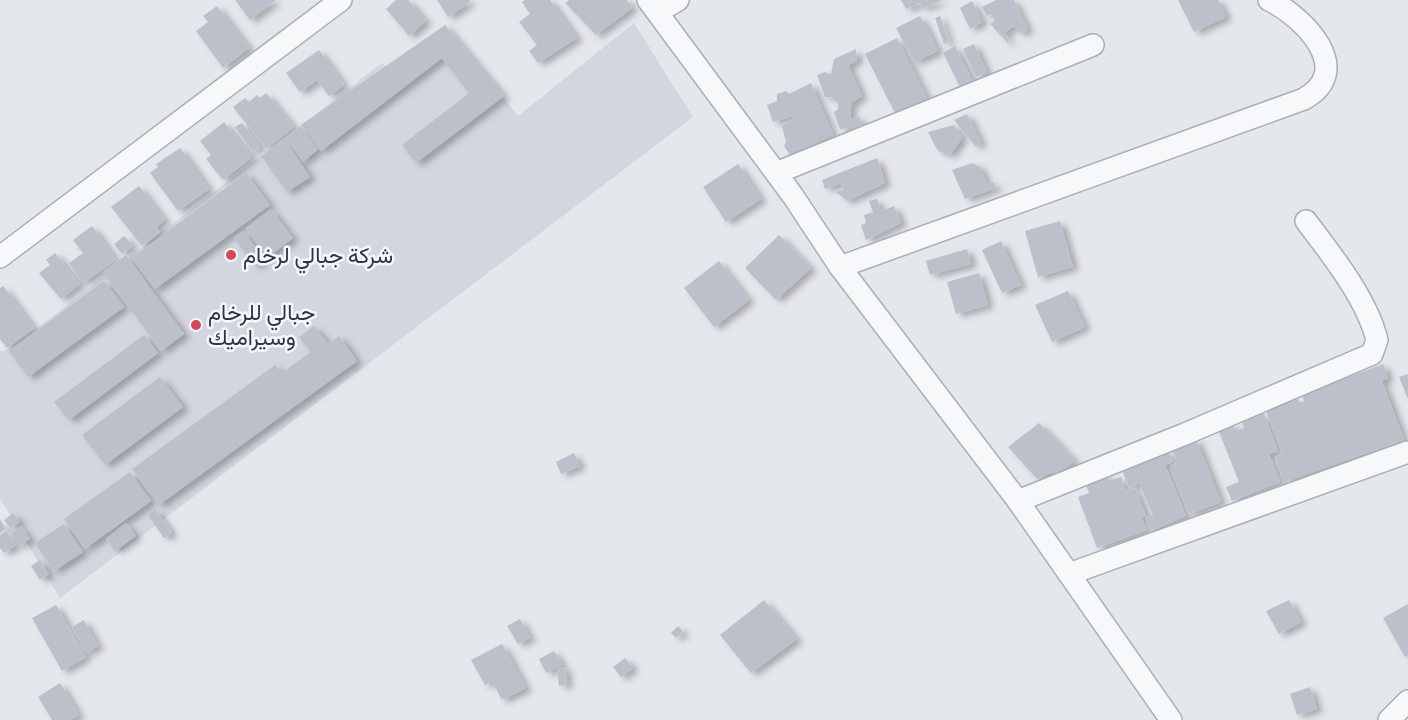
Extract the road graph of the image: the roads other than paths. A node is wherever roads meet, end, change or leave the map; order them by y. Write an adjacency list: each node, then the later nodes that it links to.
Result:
1 (341, 0): 8 (street)
2 (678, 0): 4 (street)
3 (1269, 0): 9 (street)
4 (653, 6): 6 (street)
5 (1093, 45): 6 (street)
6 (776, 173): 9 (street)
7 (1306, 221): 11 (street)
8 (0, 257)
9 (840, 267): 11 (street)
10 (1408, 452): 12 (street)
11 (1018, 501): 12 (street)
12 (1069, 574): 14 (street)
13 (1408, 701): 15 (street)
14 (1171, 720)
15 (1389, 720)

